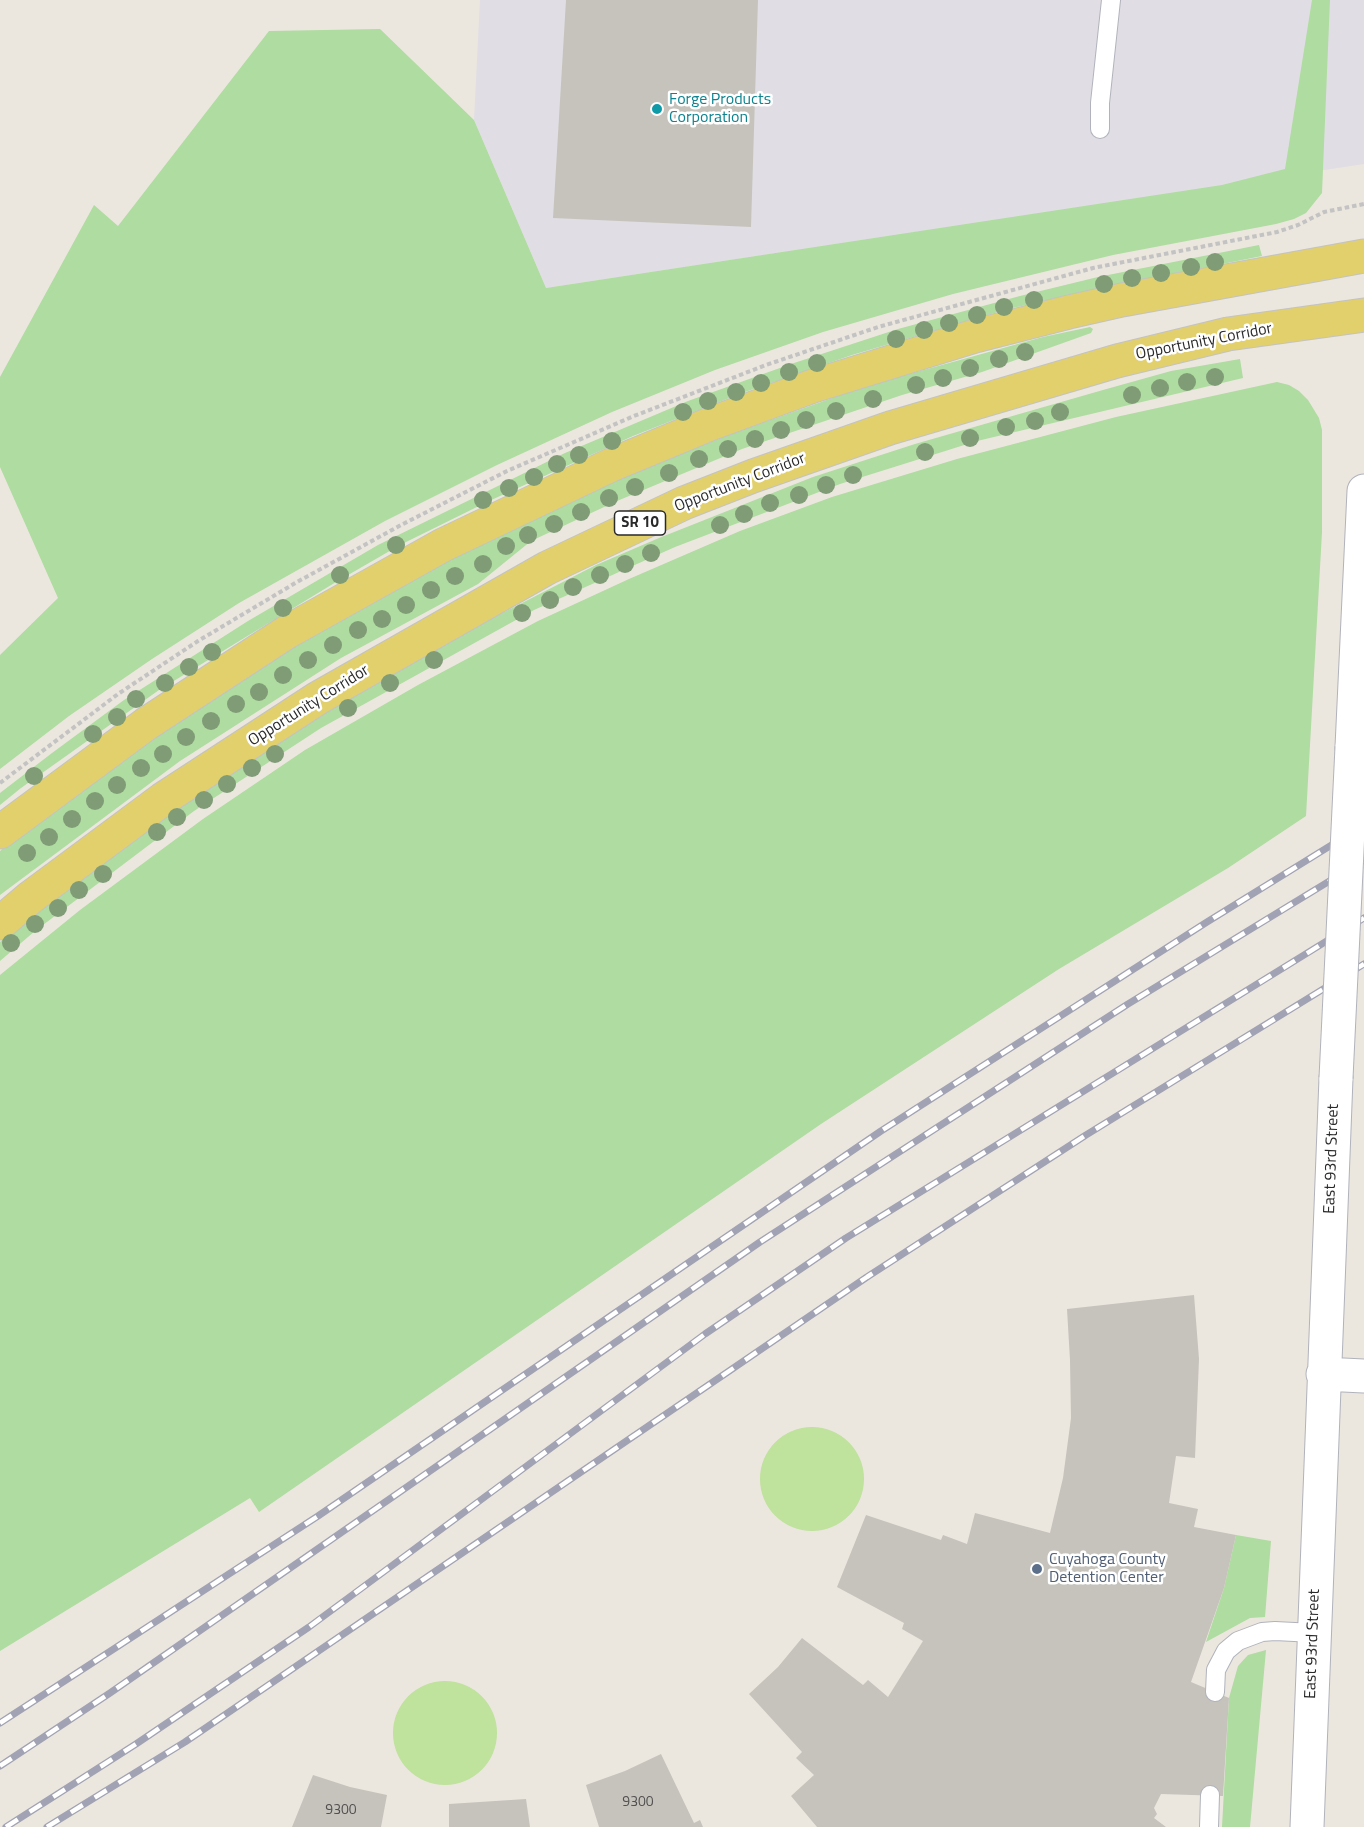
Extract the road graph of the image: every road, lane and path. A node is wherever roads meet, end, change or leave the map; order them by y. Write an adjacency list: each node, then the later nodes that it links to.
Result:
1 (1111, 0): 2 (lane)
2 (1100, 129)
3 (1364, 204): 4 (path)
4 (1324, 212)
5 (1364, 256): 8 (main road)
6 (1364, 315): 9 (main road, Opportunity Corridor / SR 10)
7 (1364, 491): 10 (street, East 93rd Street, bridge)
8 (0, 832)
9 (0, 923)
10 (1323, 1374): 11 (street); 12 (street, East 93rd Street)
11 (1364, 1376)
12 (1314, 1633): 13 (lane); 16 (street, East 93rd Street)
13 (1215, 1692)
14 (1210, 1795): 15 (lane)
15 (1209, 1827)
16 (1307, 1827)

